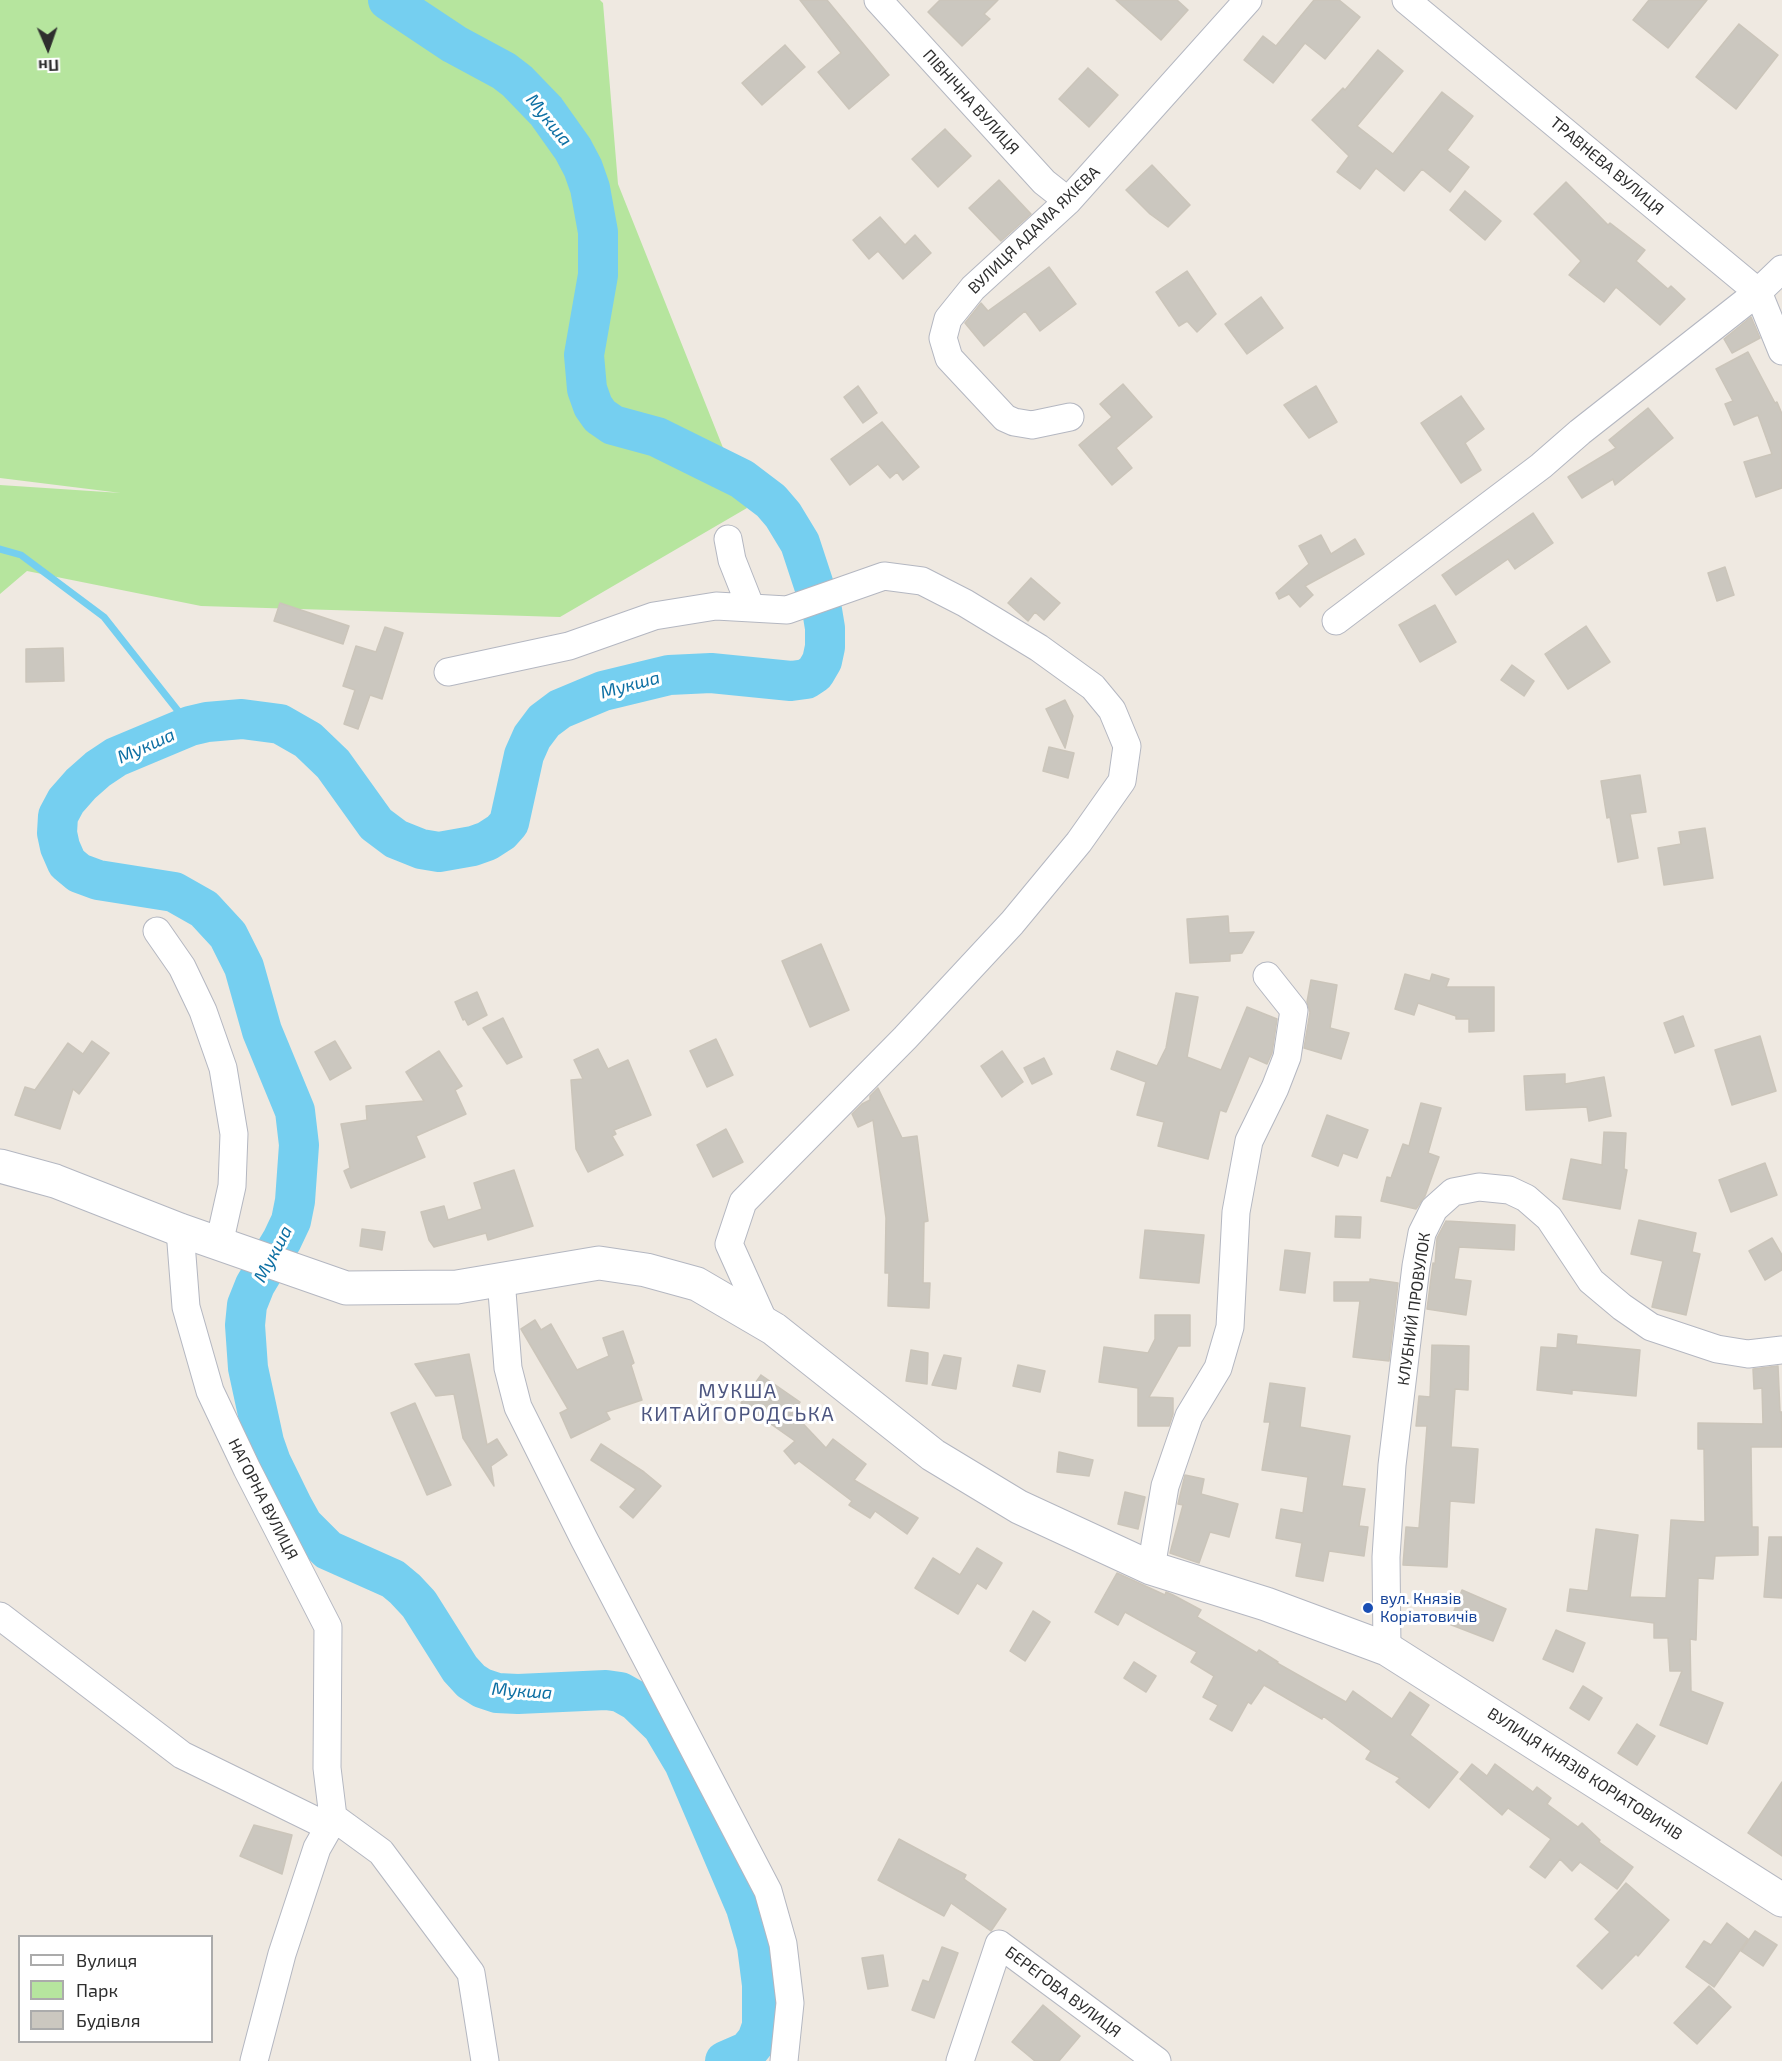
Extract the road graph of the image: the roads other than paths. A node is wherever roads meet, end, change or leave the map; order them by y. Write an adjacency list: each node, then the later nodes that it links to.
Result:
1 (878, 0): 4 (street, ПІВНІЧНА ВУЛИЦЯ)
2 (1248, 0): 4 (street, ВУЛИЦЯ АДАМА ЯХІЄВА)
3 (1406, 0): 6 (street, ТРАВНЕВА ВУЛИЦЯ)
4 (1068, 201): 8 (street, ВУЛИЦЯ АДАМА ЯХІЄВА)
5 (1782, 269): 6 (street)
6 (1758, 291): 7 (street, ТРАВНЕВА ВУЛИЦЯ); 11 (street)
7 (1782, 351)
8 (1070, 417)
9 (728, 538): 10 (street)
10 (751, 608): 12 (street); 19 (street)
11 (1336, 621)
12 (448, 672)
13 (157, 930): 17 (street)
14 (1267, 976): 21 (street)
15 (0, 1166): 16 (main road, ВУЛИЦЯ КНЯЗІВ КОРІАТОВИЧІВ)
16 (180, 1230): 17 (main road, ВУЛИЦЯ КНЯЗІВ КОРІАТОВИЧІВ); 24 (street, НАГОРНА ВУЛИЦЯ)
17 (226, 1246): 18 (main road, ВУЛИЦЯ КНЯЗІВ КОРІАТОВИЧІВ)
18 (501, 1279): 19 (main road, ВУЛИЦЯ КНЯЗІВ КОРІАТОВИЧІВ); 28 (street)
19 (765, 1324): 21 (main road, ВУЛИЦЯ КНЯЗІВ КОРІАТОВИЧІВ)
20 (1782, 1350): 23 (street, КЛУБНИЙ ПРОВУЛОК)
21 (1151, 1568): 23 (main road, ВУЛИЦЯ КНЯЗІВ КОРІАТОВИЧІВ)
22 (0, 1617): 24 (street)
23 (1387, 1649): 25 (main road, ВУЛИЦЯ КНЯЗІВ КОРІАТОВИЧІВ)
24 (331, 1822): 26 (street); 27 (street)
25 (1782, 1900)
26 (254, 2061)
27 (485, 2061)
28 (784, 2061)
29 (960, 2061): 30 (street, БЕРЕГОВА ВУЛИЦЯ)
30 (1157, 2061)

